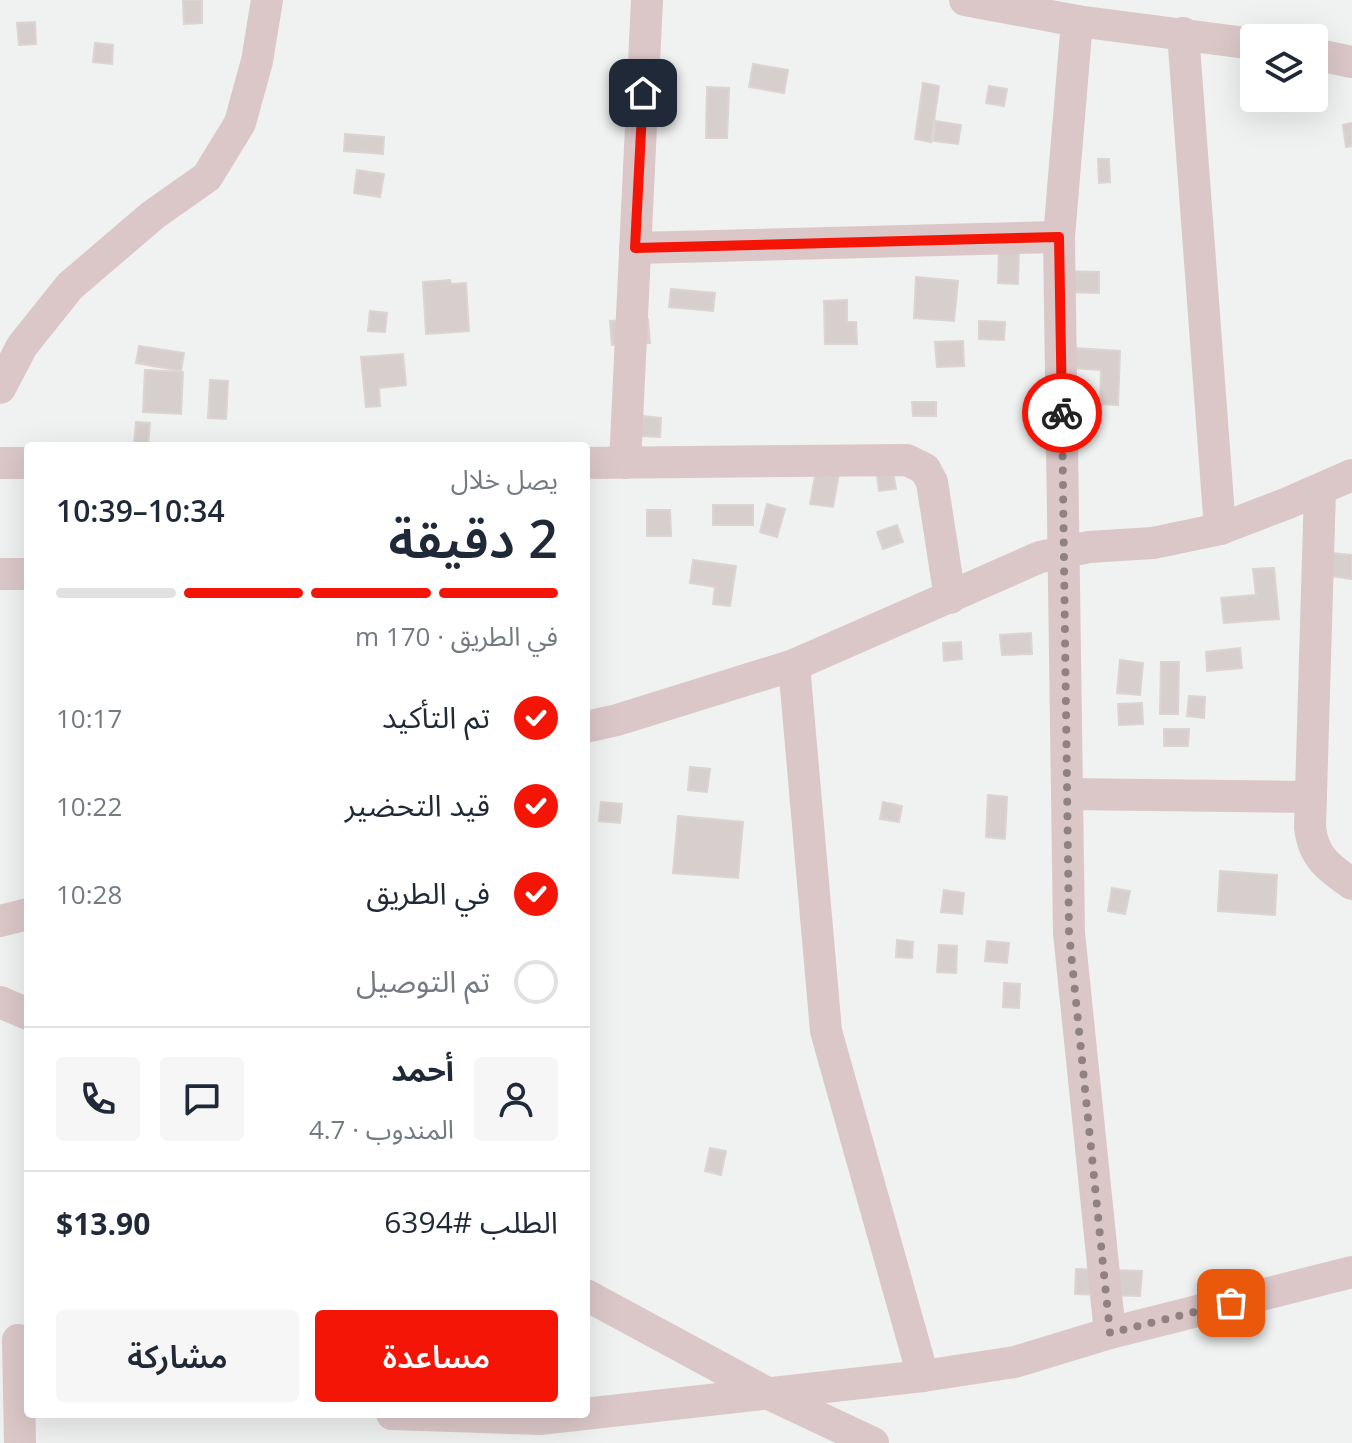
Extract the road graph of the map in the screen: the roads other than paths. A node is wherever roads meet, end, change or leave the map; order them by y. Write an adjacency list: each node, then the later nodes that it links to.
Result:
1 (267, 0): 11 (street)
2 (647, 0): 10 (street)
3 (965, 0): 4 (street)
4 (1077, 21): 5 (street); 9 (street)
5 (1183, 33): 6 (street); 18 (street)
6 (1240, 42)
7 (1328, 57): 8 (street)
8 (1352, 62)
9 (1059, 237): 10 (street); 19 (street)
10 (635, 248): 15 (street)
11 (0, 388)
12 (0, 463): 13 (street)
13 (24, 463)
14 (590, 463): 15 (street)
15 (625, 463): 22 (street)
16 (1352, 475): 17 (street)
17 (1320, 490): 18 (street); 26 (street)
18 (1220, 529): 19 (street)
19 (1064, 552): 22 (street); 25 (street)
20 (0, 574): 21 (street)
21 (24, 574)
22 (950, 598): 23 (street)
23 (794, 665): 24 (street); 36 (street)
24 (590, 726)
25 (1067, 794): 26 (street); 34 (street)
26 (1311, 797): 27 (street)
27 (1352, 884)
28 (24, 915): 29 (street)
29 (0, 921)
30 (0, 1002): 31 (street)
31 (24, 1012)
32 (1352, 1272): 34 (street)
33 (590, 1297): 37 (street)
34 (1110, 1333): 36 (street)
35 (15, 1341): 41 (street)
36 (923, 1376): 37 (street)
37 (769, 1394): 38 (street); 42 (street)
38 (590, 1414)
39 (488, 1418): 40 (street)
40 (549, 1418)
41 (20, 1443)
42 (873, 1443)

